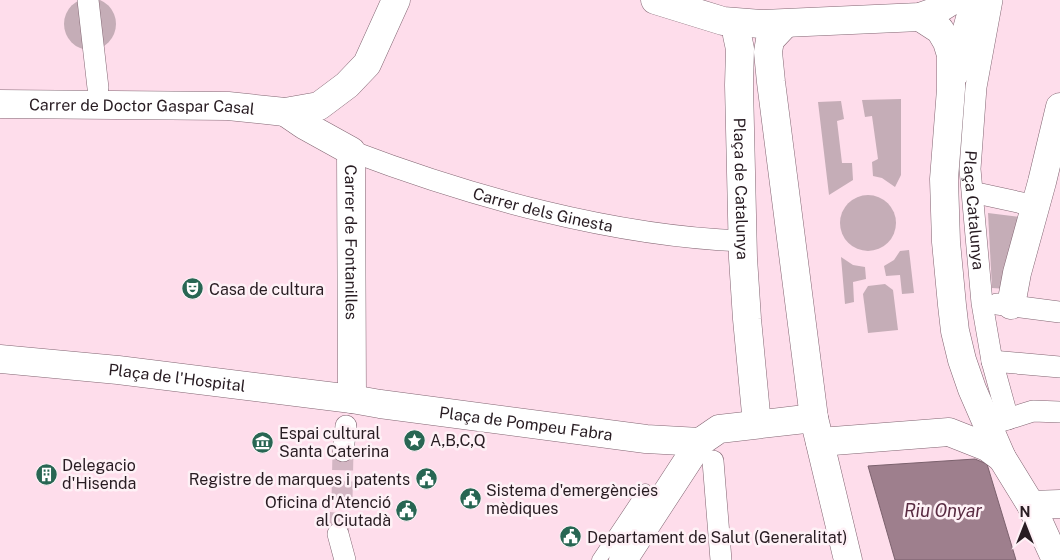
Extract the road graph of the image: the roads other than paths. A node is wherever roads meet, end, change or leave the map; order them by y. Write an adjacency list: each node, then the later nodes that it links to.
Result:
1 (88, 0): 11 (street)
2 (396, 0): 15 (street)
3 (953, 0): 7 (street)
4 (976, 0): 12 (street)
5 (992, 0): 20 (street, Plaça Catalunya)
6 (660, 1): 9 (street)
7 (920, 17): 8 (street); 12 (street)
8 (785, 24): 9 (street); 10 (street)
9 (730, 28): 10 (street); 19 (street, Plaça de Catalunya)
10 (771, 82): 32 (street)
11 (98, 88)
12 (951, 89): 26 (street)
13 (0, 104): 15 (street, Carrer de Doctor Gaspar Casal)
14 (1060, 107): 18 (street)
15 (285, 112): 16 (street, Carrer de Fontanilles)
16 (351, 151): 19 (street, Carrer dels Ginesta); 27 (street, Carrer de Fontanilles)
17 (981, 194): 18 (street)
18 (1036, 206): 21 (street)
19 (742, 241): 30 (street, Plaça de Catalunya)
20 (982, 303): 21 (street); 24 (street, Plaça Catalunya)
21 (1011, 305): 22 (street)
22 (1060, 312)
23 (0, 359): 27 (street, Plaça de l'Hospital)
24 (992, 361): 25 (street); 29 (street, Plaça Catalunya)
25 (1060, 367)
26 (972, 390): 29 (street); 33 (street)
27 (352, 399): 35 (street, Plaça de Pompeu Fabra)
28 (1060, 412): 29 (street)
29 (998, 422): 36 (street)
30 (757, 424): 32 (street); 35 (street)
31 (346, 426): 34 (street)
32 (817, 430): 33 (street); 45 (street)
33 (949, 432): 36 (street)
34 (343, 451)
35 (706, 452): 43 (street); 44 (street)
36 (1002, 458): 39 (street)
37 (645, 491): 42 (lane)
38 (1060, 504): 39 (street)
39 (1031, 505): 46 (street)
40 (338, 534): 41 (street)
41 (346, 560)
42 (599, 560)
43 (623, 560)
44 (720, 560)
45 (848, 560)
46 (1056, 560)

